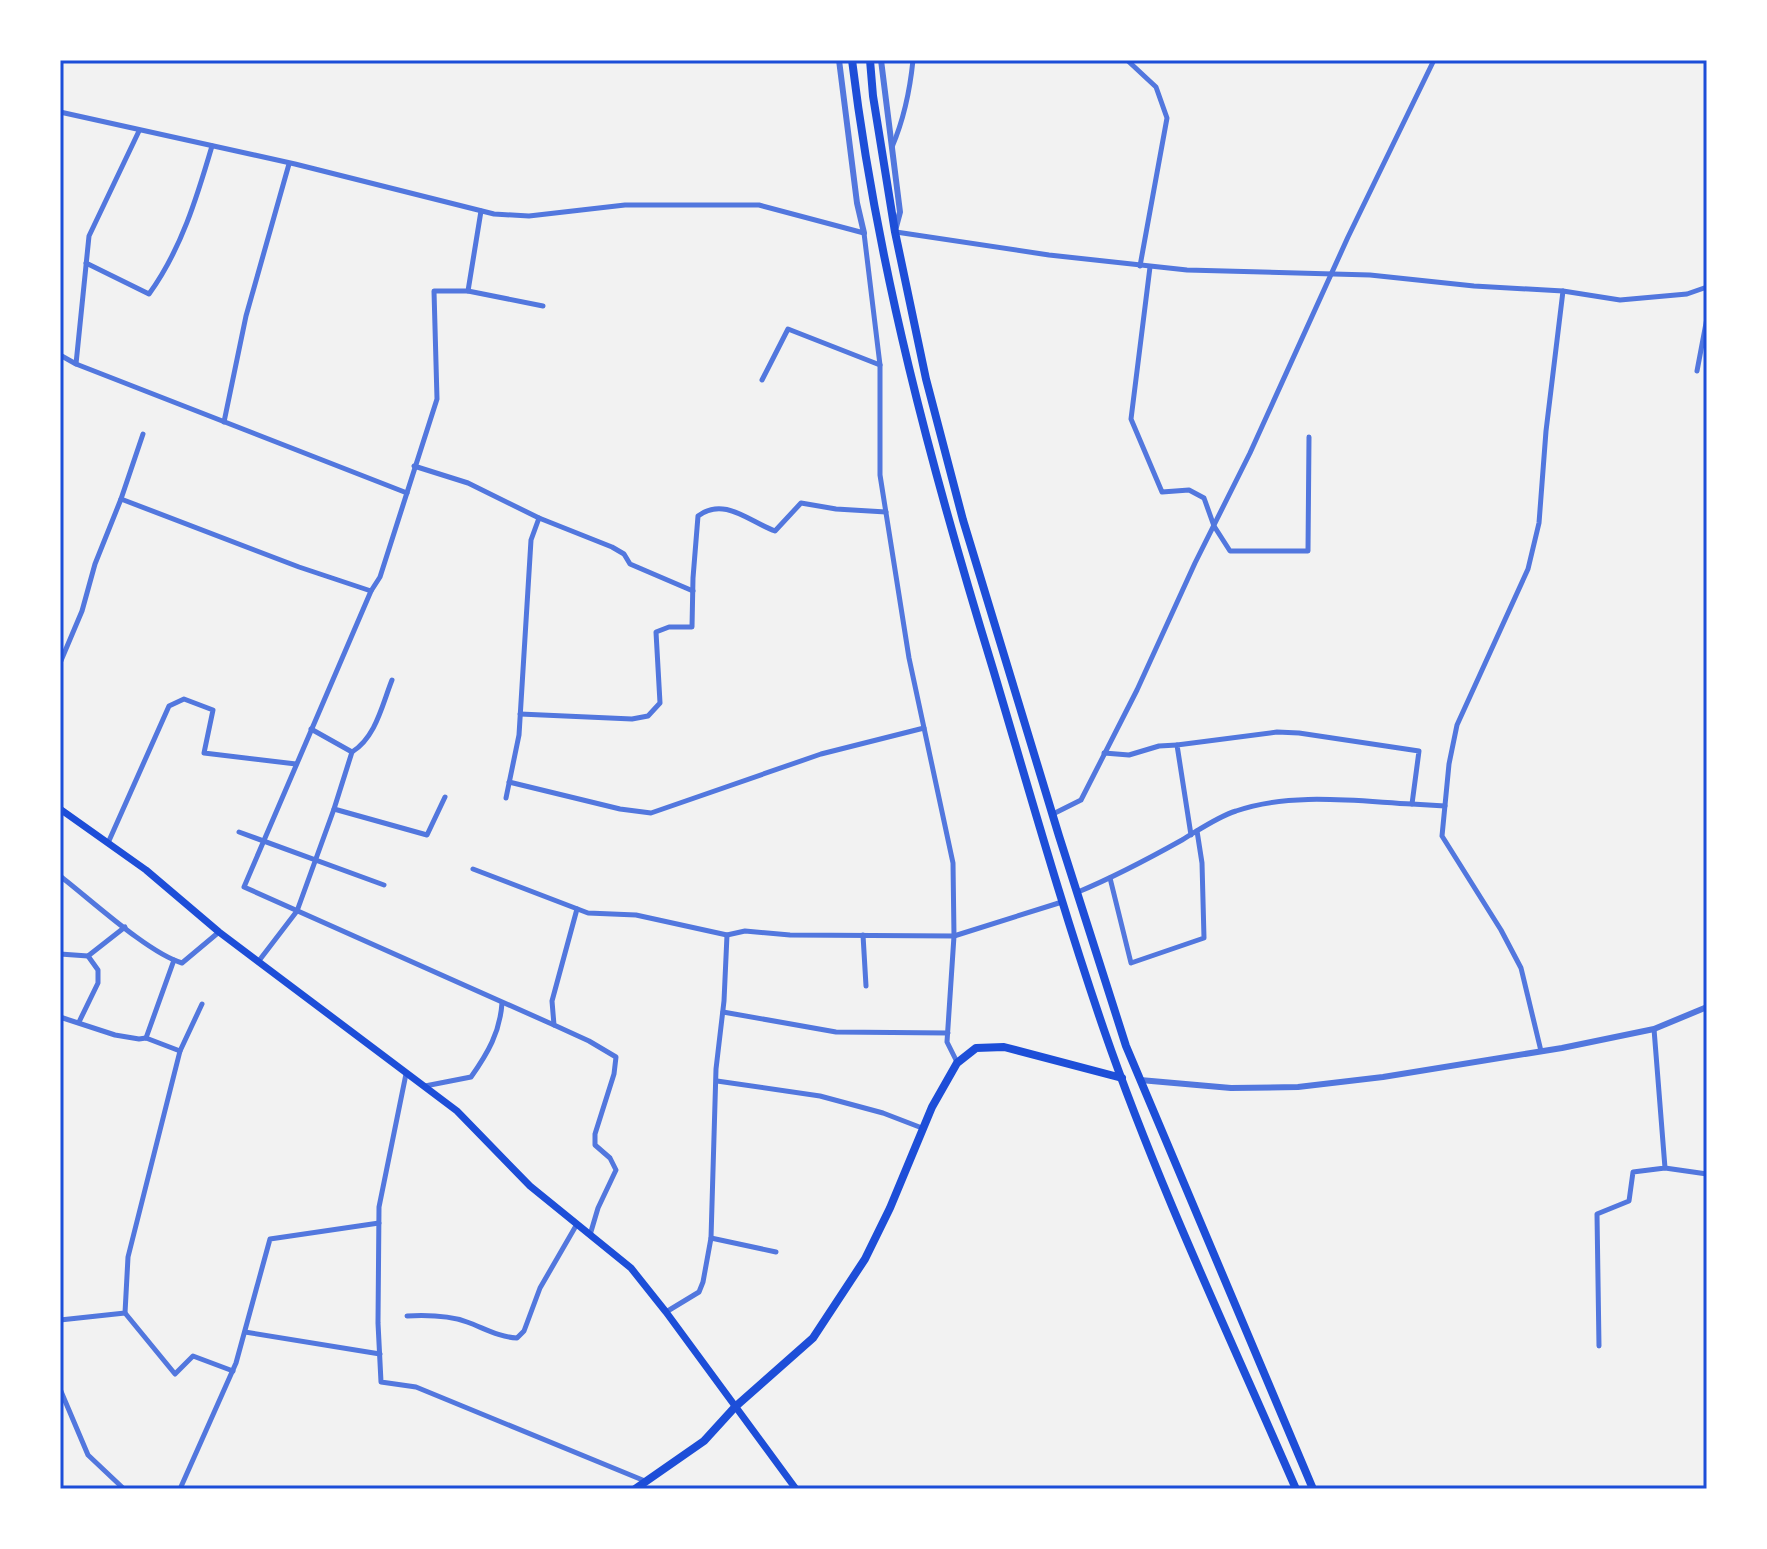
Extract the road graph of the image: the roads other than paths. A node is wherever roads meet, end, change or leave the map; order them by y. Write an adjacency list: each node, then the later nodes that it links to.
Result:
1 (839, 60): 15 (street)
2 (852, 60): 68 (main road)
3 (870, 60): 14 (main road)
4 (881, 60): 11 (street)
5 (913, 60): 11 (street)
6 (1127, 60): 17 (street)
7 (1434, 60): 19 (street)
8 (60, 112): 9 (street)
9 (139, 131): 10 (street); 16 (street)
10 (212, 146): 12 (street); 16 (street)
11 (892, 147): 14 (street)
12 (289, 164): 13 (street); 30 (street)
13 (481, 211): 15 (street); 21 (street)
14 (895, 232): 17 (street); 57 (main road)
15 (864, 233): 27 (street)
16 (86, 262): 26 (street)
17 (1140, 266): 18 (street)
18 (1150, 267): 19 (street); 38 (street)
19 (1332, 273): 22 (street); 38 (street)
20 (1707, 287): 22 (street)
21 (468, 291): 23 (street); 33 (street)
22 (1563, 291): 54 (street)
23 (543, 306)
24 (1707, 318): 28 (street)
25 (60, 355): 26 (street)
26 (76, 364): 30 (street)
27 (880, 365): 29 (street); 36 (street)
28 (1697, 371)
29 (762, 380)
30 (224, 422): 34 (street)
31 (143, 434): 35 (street)
32 (1309, 437): 38 (street)
33 (414, 466): 34 (street); 37 (street)
34 (407, 493): 39 (street)
35 (121, 499): 39 (street); 41 (street)
36 (886, 512): 40 (street); 44 (street)
37 (539, 518): 40 (street); 43 (street)
38 (1214, 526): 48 (street)
39 (371, 591): 45 (street)
40 (693, 591): 43 (street)
41 (60, 663)
42 (392, 680): 47 (street)
43 (520, 714): 50 (street)
44 (924, 728): 50 (street); 75 (street)
45 (311, 729): 47 (street); 49 (street)
46 (1177, 745): 48 (street); 53 (street); 59 (street)
47 (352, 752): 56 (street)
48 (1104, 753): 57 (street)
49 (297, 764): 60 (street); 61 (street)
50 (509, 782): 52 (street)
51 (445, 797): 56 (street)
52 (506, 798)
53 (1412, 804): 54 (street); 59 (street)
54 (1445, 806): 92 (street)
55 (60, 809): 61 (main road)
56 (334, 809): 62 (street)
57 (1052, 814): 67 (main road)
58 (239, 832): 60 (street)
59 (1194, 833): 65 (street); 65 (street)
60 (264, 840): 62 (street); 70 (street)
61 (108, 843): 72 (main road)
62 (315, 860): 66 (street); 70 (street)
63 (473, 869): 69 (street)
64 (60, 876): 71 (street)
65 (1110, 878): 67 (street)
66 (384, 885)
67 (1077, 892): 96 (main road)
68 (1063, 902): 75 (street); 95 (main road)
69 (577, 909): 73 (street); 87 (street)
70 (297, 911): 79 (street); 81 (street)
71 (125, 926): 77 (street); 78 (street)
72 (219, 932): 78 (street); 79 (main road)
73 (727, 935): 74 (street); 84 (street)
74 (863, 935): 75 (street); 80 (street)
75 (954, 936): 89 (street)
76 (60, 954): 77 (street)
77 (88, 956): 86 (street)
78 (174, 960): 90 (street)
79 (258, 962): 94 (main road)
80 (866, 986)
81 (502, 1002): 87 (street); 98 (street)
82 (202, 1004): 91 (street)
83 (1707, 1007): 88 (street)
84 (723, 1012): 89 (street); 97 (street)
85 (60, 1017): 86 (street)
86 (79, 1022): 90 (street)
87 (554, 1025): 104 (street)
88 (1654, 1029): 92 (street); 100 (street)
89 (948, 1033): 93 (street)
90 (146, 1038): 91 (street)
91 (180, 1051): 108 (street)
92 (1541, 1051): 96 (street)
93 (957, 1063): 95 (main road); 99 (main road)
94 (406, 1073): 98 (main road); 102 (street)
95 (1122, 1078): 122 (main road)
96 (1140, 1080): 123 (main road)
97 (717, 1081): 99 (street); 105 (street)
98 (424, 1086): 103 (main road)
99 (923, 1128): 116 (main road)
100 (1665, 1168): 101 (street); 112 (street)
101 (1707, 1174)
102 (379, 1223): 111 (street); 113 (street)
103 (577, 1224): 104 (main road); 109 (street)
104 (590, 1235): 107 (main road)
105 (711, 1238): 106 (street); 107 (street)
106 (776, 1252)
107 (666, 1312): 116 (main road)
108 (125, 1313): 110 (street); 114 (street)
109 (407, 1316)
110 (60, 1320)
111 (245, 1332): 113 (street); 114 (street)
112 (1599, 1346)
113 (380, 1354): 117 (street)
114 (233, 1371): 119 (street)
115 (60, 1389): 118 (street)
116 (735, 1407): 117 (main road); 121 (main road)
117 (646, 1481): 120 (main road)
118 (124, 1489)
119 (180, 1489)
120 (635, 1489)
121 (796, 1489)
122 (1296, 1489)
123 (1313, 1489)

